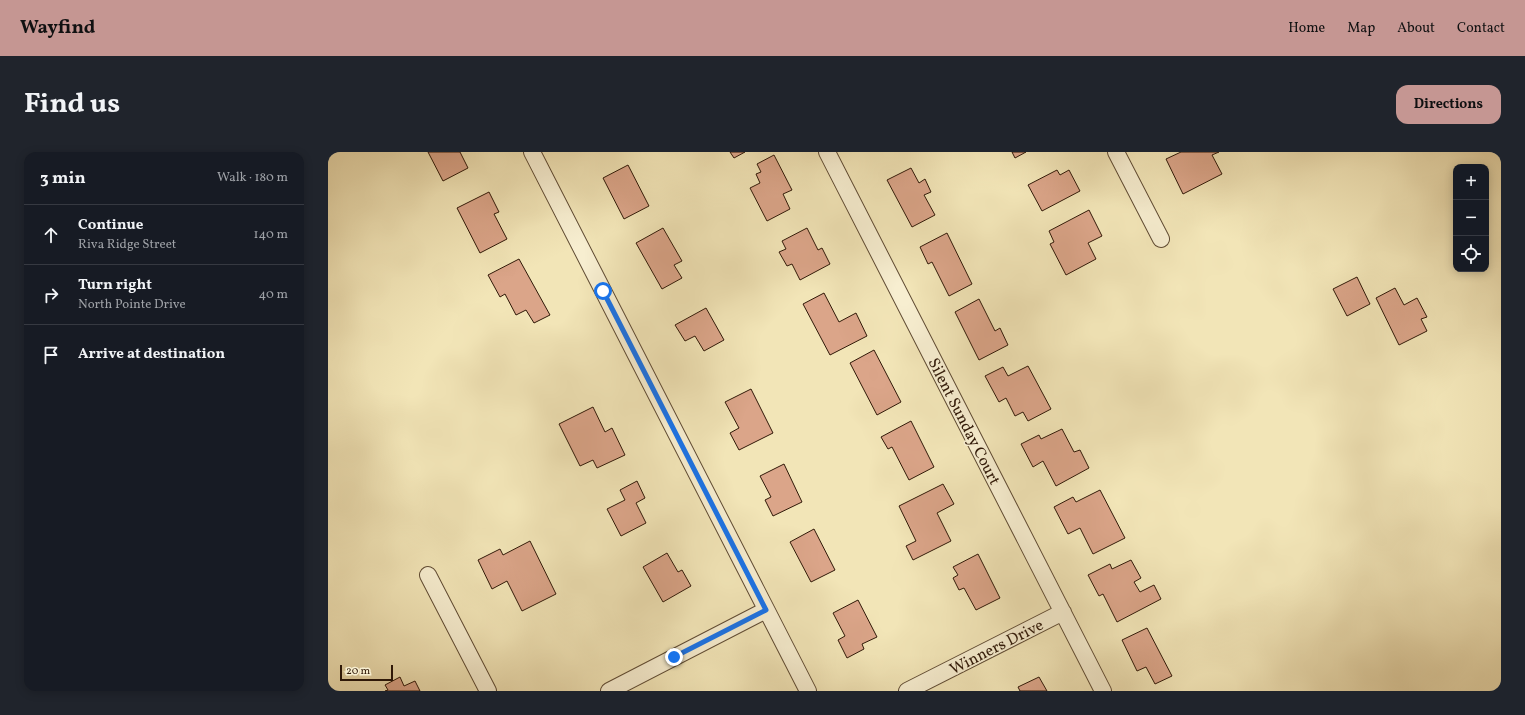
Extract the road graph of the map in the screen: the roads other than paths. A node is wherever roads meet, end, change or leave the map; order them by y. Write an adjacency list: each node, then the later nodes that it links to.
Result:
1 (532, 152): 6 (street)
2 (827, 152): 7 (street, Silent Sunday Court)
3 (1116, 152): 4 (street)
4 (1161, 239)
5 (428, 575): 8 (street)
6 (766, 610): 9 (street); 10 (street)
7 (1063, 612): 11 (street, Winners Drive); 12 (street, Silent Sunday Court)
8 (488, 691)
9 (609, 691)
10 (808, 691)
11 (907, 691)
12 (1103, 691)

